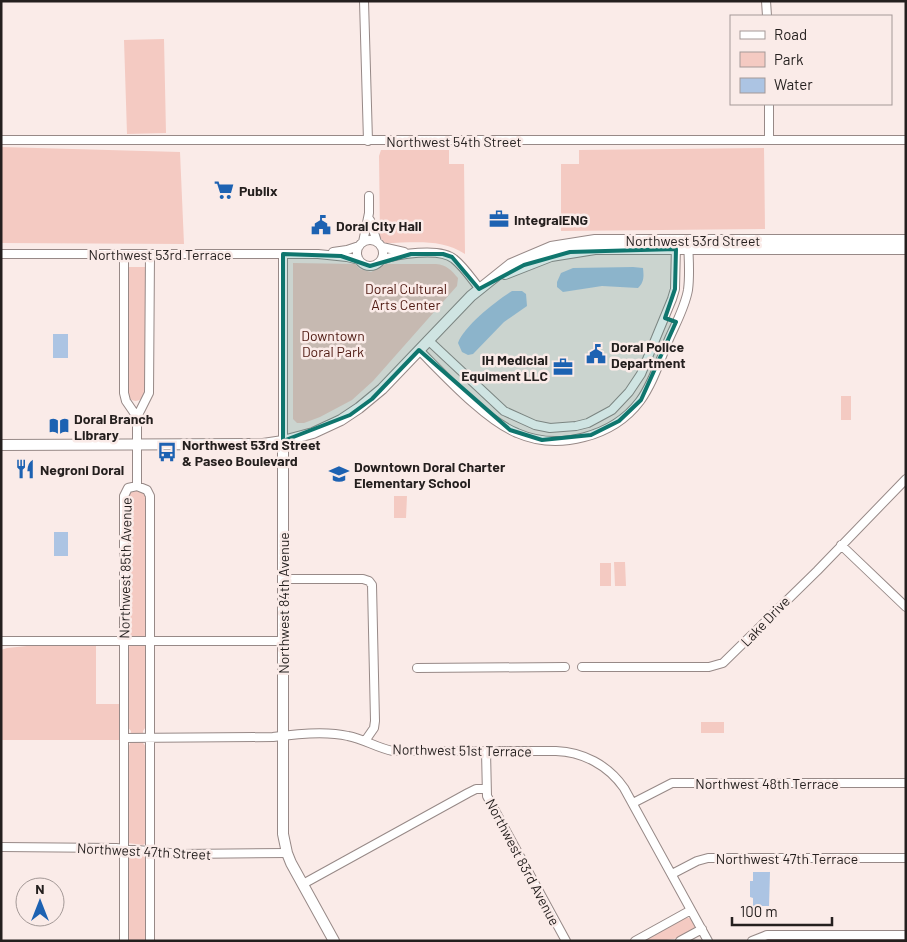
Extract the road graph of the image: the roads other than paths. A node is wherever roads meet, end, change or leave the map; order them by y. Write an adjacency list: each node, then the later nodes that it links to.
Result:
1 (364, 1): 8 (street)
2 (766, 1): 3 (street)
3 (767, 15)
4 (769, 105): 6 (street)
5 (1, 140): 8 (street, Northwest 54th Street)
6 (770, 140): 7 (street, Northwest 54th Street); 8 (street, Northwest 54th Street)
7 (906, 140)
8 (368, 141)
9 (369, 196): 10 (street)
10 (369, 213): 12 (street); 13 (street)
11 (906, 240): 16 (street, Northwest 53rd Street)
12 (361, 244): 13 (street); 23 (street, Northwest 53rd Terrace); 26 (street)
13 (380, 245): 24 (street); 27 (street)
14 (676, 245): 15 (street, Northwest 53rd Street); 17 (street, Northwest 53rd Street); 25 (street, Northwest 53rd Street); 30 (street)
15 (688, 245): 16 (street, Northwest 53rd Street); 31 (street)
16 (885, 245): 18 (street, Northwest 53rd Street)
17 (551, 247): 25 (street); 28 (street, Northwest 53rd Street)
18 (906, 250)
19 (1, 254): 20 (street, Northwest 53rd Terrace)
20 (124, 254): 21 (street, Northwest 53rd Terrace); 35 (street)
21 (150, 254): 22 (street, Northwest 53rd Terrace); 34 (street)
22 (282, 254): 23 (street, Northwest 53rd Terrace); 37 (street, Northwest 84th Avenue)
23 (318, 254): 26 (street, Northwest 53rd Terrace)
24 (410, 254): 27 (street); 29 (street)
25 (544, 258): 28 (street, Northwest 53rd Street)
26 (359, 260): 27 (street)
27 (381, 260)
28 (490, 280): 29 (street, Northwest 53rd Street)
29 (479, 288): 32 (street, Northwest 53rd Street)
30 (665, 318): 31 (street); 32 (street)
31 (676, 322): 33 (street)
32 (428, 340): 33 (street, Northwest 53rd Street)
33 (419, 350): 37 (street, Northwest 53rd Street)
34 (147, 400): 35 (street); 36 (street)
35 (126, 401): 36 (street)
36 (137, 417): 39 (street)
37 (283, 441): 39 (street, Northwest 53rd Street); 43 (street, Northwest 84th Avenue)
38 (1, 445): 39 (street, Northwest 53rd Street)
39 (137, 445): 41 (street)
40 (906, 479): 42 (street, Lake Drive)
41 (136, 486): 46 (street, Northwest 85th Avenue); 47 (street, Northwest 85th Avenue)
42 (841, 545): 44 (street); 50 (street, Lake Drive)
43 (283, 579): 48 (street, Northwest 84th Avenue); 55 (street)
44 (906, 607)
45 (1, 641): 46 (street)
46 (124, 641): 47 (street); 54 (street, Northwest 85th Avenue)
47 (150, 641): 48 (street); 53 (street, Northwest 85th Avenue)
48 (282, 641): 52 (street, Northwest 84th Avenue)
49 (565, 667): 51 (street)
50 (582, 667)
51 (417, 668)
52 (283, 735): 53 (street, Northwest 51st Terrace); 55 (street, Northwest 51st Terrace); 63 (street, Northwest 84th Avenue)
53 (150, 737): 54 (street, Northwest 51st Terrace); 62 (street, Northwest 85th Avenue)
54 (124, 738): 61 (street, Northwest 85th Avenue)
55 (365, 741): 56 (street, Northwest 51st Terrace)
56 (486, 751): 58 (street, Northwest 83rd Avenue); 59 (street, Northwest 51st Terrace)
57 (906, 783): 59 (street, Northwest 48th Terrace)
58 (486, 789): 66 (street); 73 (street, Northwest 83rd Avenue)
59 (633, 802): 65 (street)
60 (1, 847): 61 (street, Northwest 47th Street)
61 (123, 849): 62 (street, Northwest 47th Street); 70 (street, Northwest 85th Avenue)
62 (150, 851): 63 (street, Northwest 47th Street); 71 (street, Northwest 85th Avenue)
63 (287, 853): 66 (street, Northwest 84th Avenue)
64 (906, 858): 65 (street, Northwest 47th Terrace)
65 (672, 874): 67 (street)
66 (303, 884): 72 (street, Northwest 84th Avenue)
67 (691, 910): 68 (street); 74 (street)
68 (702, 929): 75 (street); 76 (street)
69 (906, 935): 77 (street)
70 (124, 941)
71 (150, 941)
72 (334, 941)
73 (566, 941)
74 (635, 941)
75 (680, 941)
76 (708, 941)
77 (752, 941)

